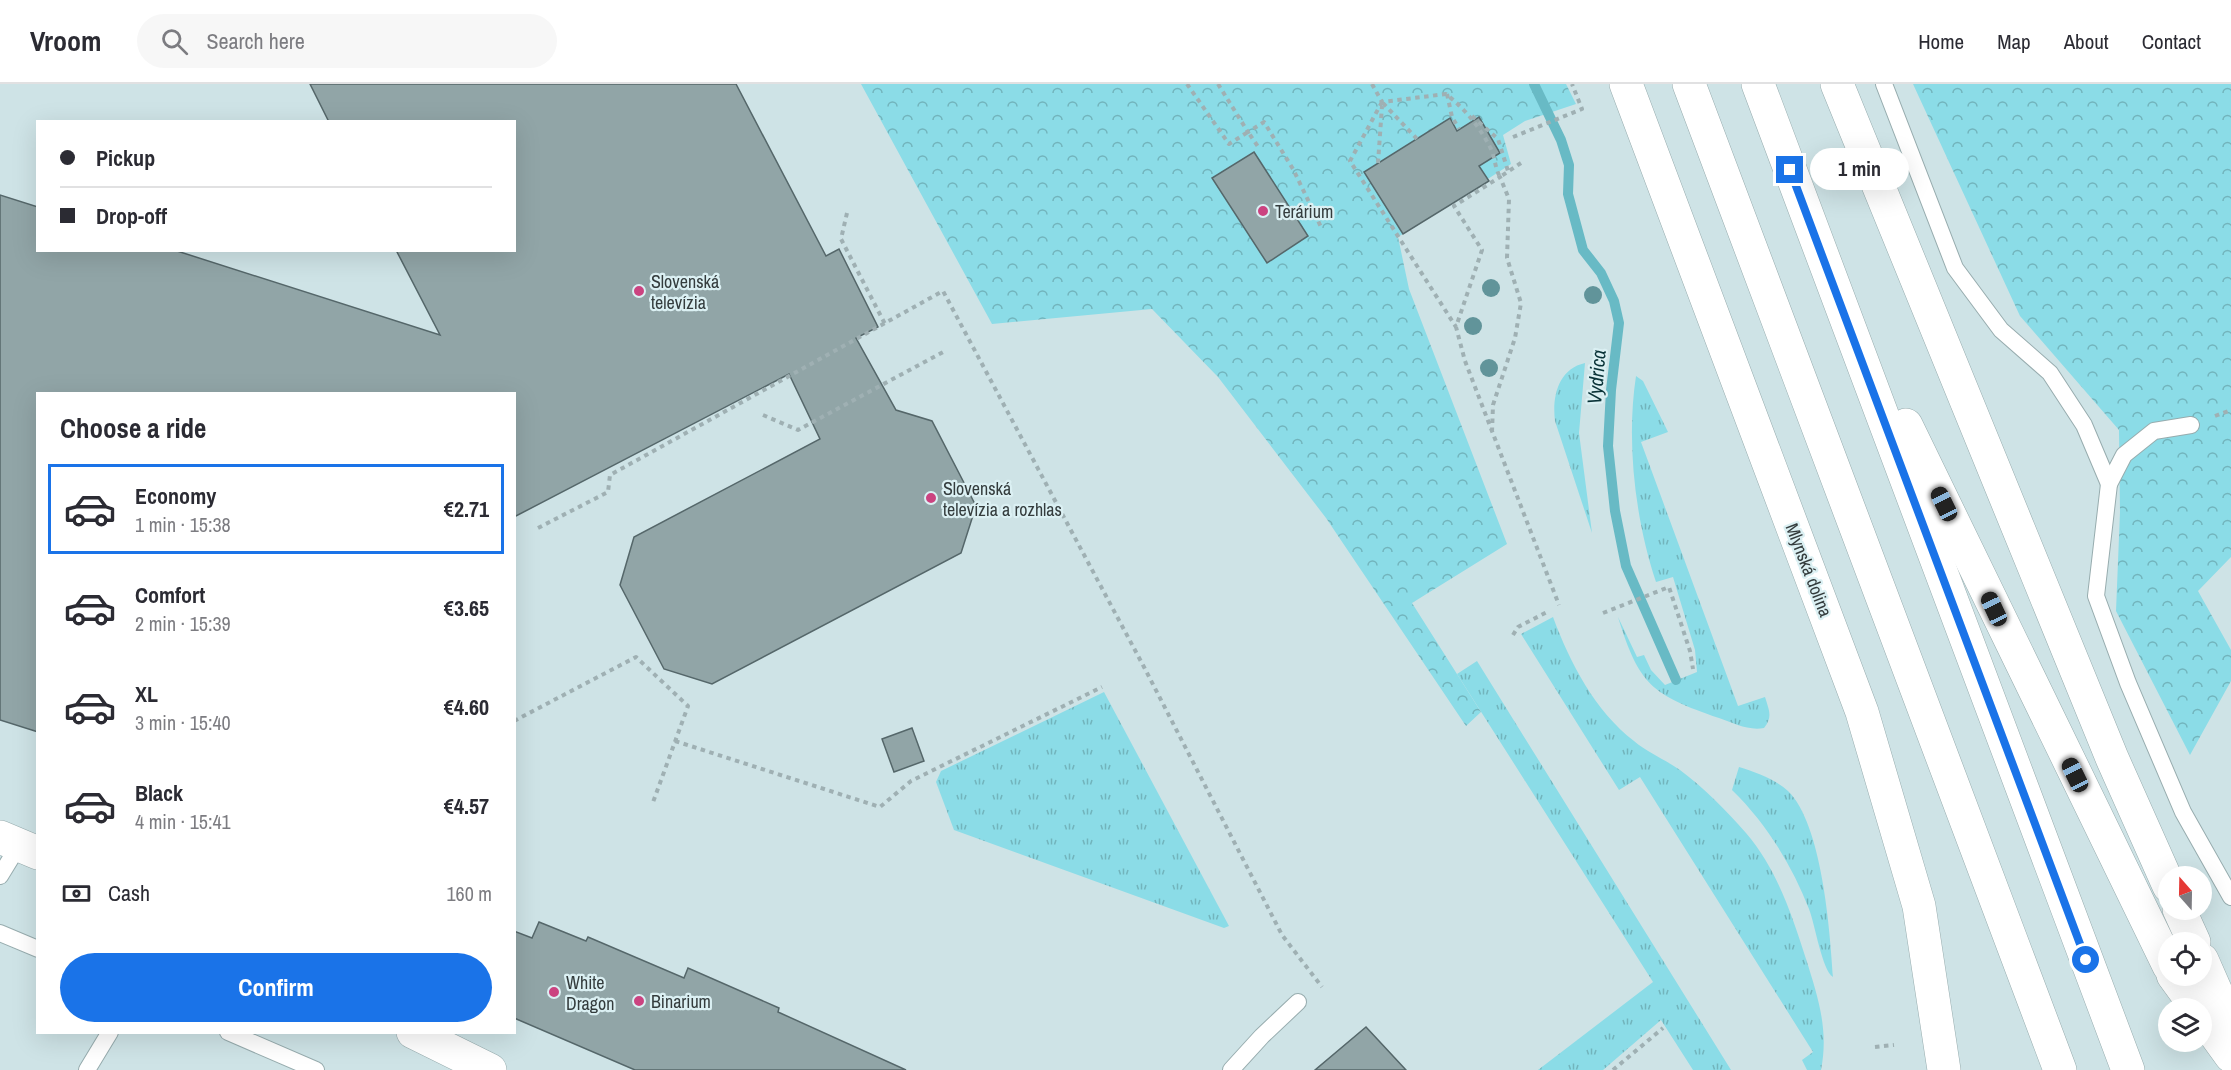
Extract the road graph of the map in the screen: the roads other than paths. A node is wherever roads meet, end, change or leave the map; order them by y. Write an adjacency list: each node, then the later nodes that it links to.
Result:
1 (1626, 84): 28 (main road, Mlynská dolina)
2 (1689, 84): 29 (main road)
3 (1758, 84): 6 (main road)
4 (1837, 84): 10 (main road)
5 (1884, 84): 8 (lane)
6 (1814, 234): 14 (main road); 30 (main road)
7 (2190, 425): 8 (lane)
8 (2109, 484): 12 (lane)
9 (19, 845): 11 (lane)
10 (2160, 866)
11 (0, 876)
12 (2231, 897)
13 (0, 933): 15 (lane)
14 (2158, 943)
15 (36, 948)
16 (2212, 983): 18 (main road)
17 (1298, 1002): 27 (lane)
18 (2231, 1026)
19 (2212, 1030): 23 (main road)
20 (109, 1034): 24 (lane)
21 (233, 1034): 25 (lane)
22 (417, 1034): 26 (main road)
23 (2231, 1056)
24 (87, 1070)
25 (316, 1070)
26 (490, 1070)
27 (1231, 1070)
28 (1944, 1070)
29 (2060, 1070)
30 (2128, 1070)

